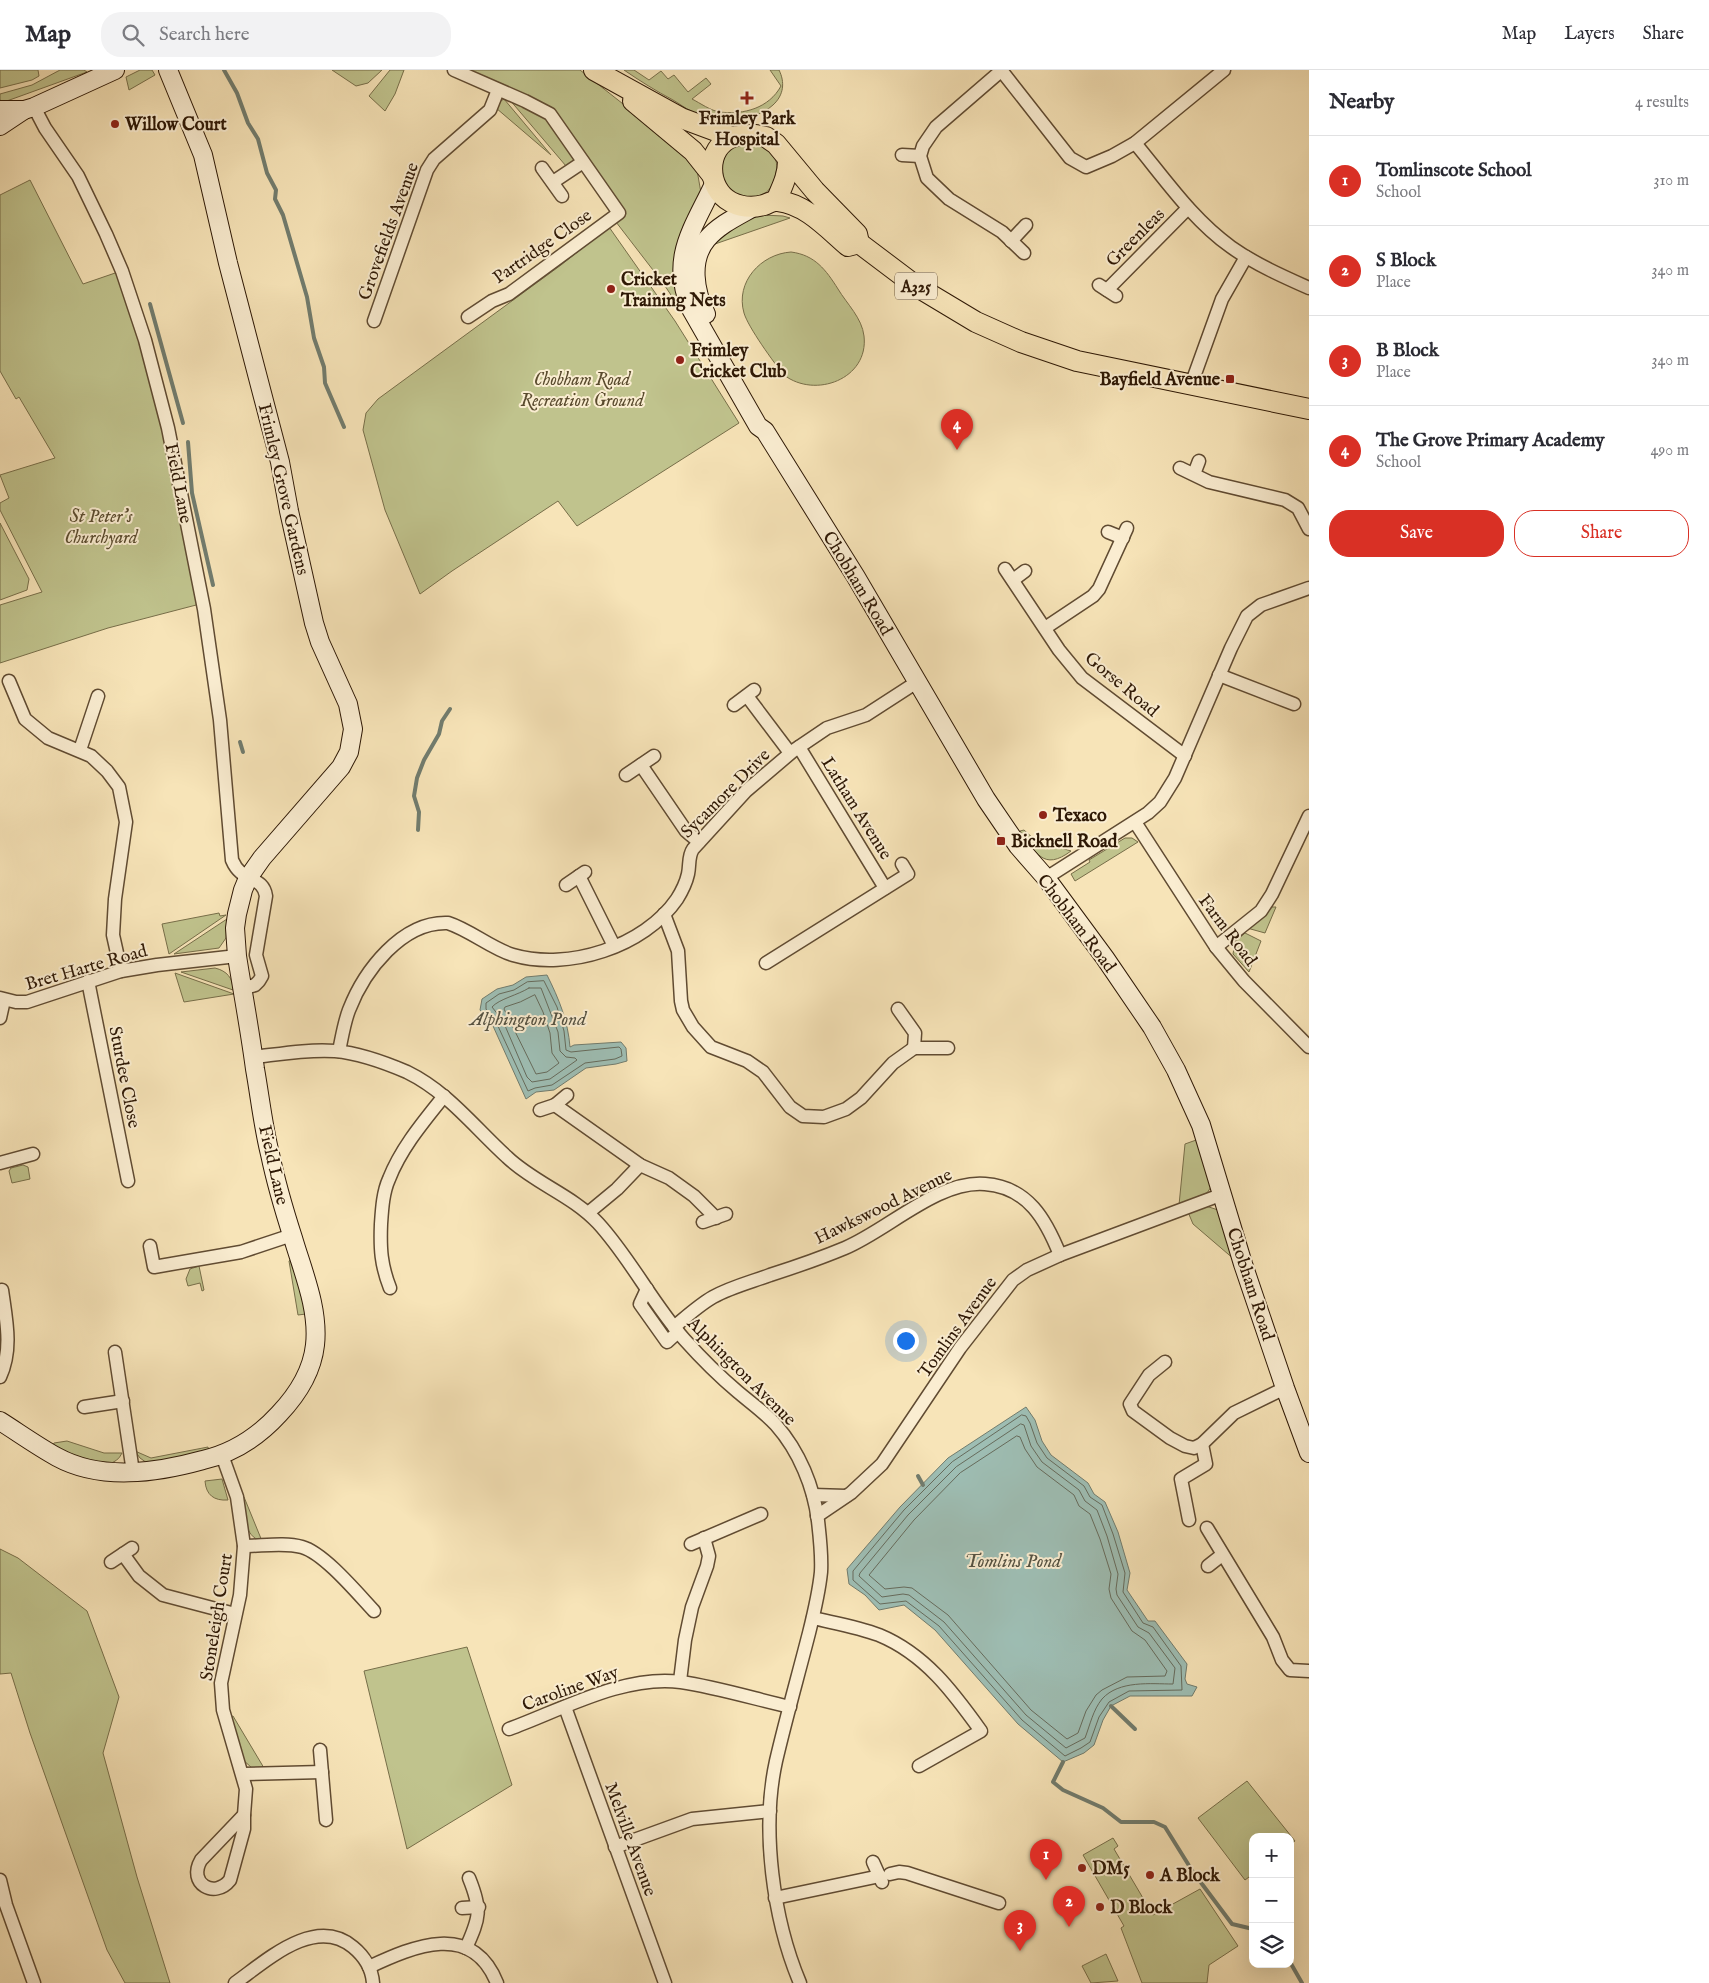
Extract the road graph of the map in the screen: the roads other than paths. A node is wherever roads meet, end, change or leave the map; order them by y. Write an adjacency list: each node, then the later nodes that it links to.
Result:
1 (115, 70): 9 (main road)
2 (168, 70): 63 (main road, Frimley Grove Gardens)
3 (454, 70): 8 (street)
4 (594, 70): 7 (main road)
5 (1001, 70): 13 (street); 15 (street)
6 (1224, 70): 13 (street)
7 (612, 81): 12 (main road); 19 (main road)
8 (498, 90): 17 (street); 33 (street, Grovefields Avenue)
9 (29, 108): 10 (main road); 11 (main road); 63 (street, Field Lane)
10 (0, 110)
11 (0, 126)
12 (732, 137): 16 (main road); 19 (main road)
13 (1135, 142): 24 (street)
14 (902, 155): 15 (street)
15 (920, 156): 26 (street)
16 (788, 161): 22 (main road); 27 (main road, A325)
17 (583, 162): 20 (street); 32 (street, Partridge Close)
18 (542, 168): 20 (street)
19 (713, 179): 23 (main road); 36 (main road, Chobham Road)
20 (553, 182): 21 (street)
21 (562, 196)
22 (776, 200): 23 (main road); 27 (main road, A325)
23 (752, 208): 36 (main road, Chobham Road)
24 (1188, 208): 29 (street); 31 (street, Greenleas)
25 (1026, 226): 26 (street)
26 (1011, 241): 28 (street)
27 (860, 243): 34 (main road, A325)
28 (1024, 252)
29 (1246, 257): 30 (street); 34 (street)
30 (1309, 288)
31 (1107, 290)
32 (468, 317)
33 (374, 320)
34 (1191, 384): 35 (main road, A325)
35 (1309, 409)
36 (764, 431): 49 (main road, Chobham Road)
37 (1199, 461): 39 (street)
38 (1180, 468): 39 (street)
39 (1194, 474): 40 (street)
40 (1309, 529)
41 (1108, 532): 46 (street)
42 (1005, 568): 44 (street, Gorse Road)
43 (1025, 572): 44 (street)
44 (1013, 580): 46 (street, Gorse Road)
45 (1309, 588): 47 (street)
46 (1045, 628): 56 (street, Gorse Road)
47 (1219, 675): 51 (street); 56 (street)
48 (9, 681): 53 (street)
49 (917, 682): 54 (street, Sycamore Drive); 64 (main road, Chobham Road)
50 (98, 696): 53 (street)
51 (1294, 704)
52 (734, 705): 54 (street, Latham Avenue)
53 (80, 750): 72 (street)
54 (794, 750): 61 (street, Sycamore Drive); 66 (street, Latham Avenue)
55 (654, 756): 57 (street)
56 (1185, 756): 60 (street)
57 (641, 765): 58 (street); 61 (street)
58 (626, 775)
59 (1309, 816): 69 (street)
60 (1135, 822): 64 (street); 69 (street, Farm Road)
61 (699, 842): 67 (street, Sycamore Drive)
62 (902, 864): 66 (street, Latham Avenue)
63 (248, 878): 70 (main road, Field Lane); 74 (street, Field Lane)
64 (1046, 878): 91 (main road, Chobham Road)
65 (566, 885): 68 (street)
66 (886, 888): 71 (street, Latham Avenue)
67 (664, 914): 68 (street); 79 (street)
68 (614, 946): 81 (street)
69 (1216, 947): 78 (street, Farm Road)
70 (237, 956): 72 (street, Bret Harte Road); 74 (main road, Field Lane)
71 (766, 963)
72 (121, 971): 73 (street, Bret Harte Road)
73 (88, 981): 75 (street, Bret Harte Road); 90 (street, Sturdee Close)
74 (242, 989): 82 (main road, Field Lane)
75 (2, 999): 77 (street)
76 (898, 1009): 79 (street)
77 (0, 1018)
78 (1309, 1047)
79 (914, 1048): 80 (street)
80 (948, 1048)
81 (340, 1051): 82 (street, Alphington Avenue); 84 (street, Alphington Avenue)
82 (254, 1057): 94 (main road, Field Lane)
83 (567, 1095): 85 (street)
84 (444, 1096): 92 (street, Alphington Avenue); 97 (street)
85 (556, 1105): 86 (street); 89 (street)
86 (540, 1110)
87 (33, 1154): 88 (street)
88 (0, 1163)
89 (640, 1165): 92 (street); 93 (street)
90 (128, 1181)
91 (1223, 1194): 96 (street, Tomlins Avenue); 104 (main road, Chobham Road)
92 (588, 1213): 98 (street, Alphington Avenue)
93 (704, 1222)
94 (292, 1235): 95 (street); 110 (main road, Field Lane)
95 (150, 1246)
96 (1060, 1256): 100 (street, Hawkswood Avenue); 113 (street, Tomlins Avenue)
97 (390, 1288)
98 (647, 1289): 100 (street, Alphington Avenue); 100 (street, Hawkswood Avenue)
99 (2, 1290): 103 (street)
100 (676, 1330): 112 (street, Alphington Avenue)
101 (115, 1352): 105 (street)
102 (1165, 1362): 108 (street)
103 (0, 1377)
104 (1285, 1388): 108 (street); 109 (main road, Chobham Road)
105 (123, 1401): 106 (street); 111 (street)
106 (84, 1407)
107 (0, 1421): 111 (main road, Field Lane)
108 (1202, 1444): 116 (street)
109 (1309, 1453)
110 (222, 1455): 111 (main road, Field Lane); 120 (street, Stoneleigh Court)
111 (133, 1472)
112 (812, 1495): 113 (street); 115 (street, Alphington Avenue)
113 (846, 1496): 115 (street, Tomlins Avenue)
114 (761, 1514): 118 (street)
115 (817, 1516): 126 (street, Alphington Avenue)
116 (1189, 1520)
117 (1207, 1528): 121 (street)
118 (704, 1538): 119 (street); 128 (street)
119 (691, 1544)
120 (244, 1546): 124 (street); 125 (street, Stoneleigh Court)
121 (1222, 1555): 123 (street); 127 (street)
122 (111, 1562): 125 (street)
123 (1208, 1566)
124 (374, 1611)
125 (235, 1614): 135 (street, Stoneleigh Court)
126 (812, 1618): 130 (street, Alphington Avenue); 133 (street)
127 (1309, 1671)
128 (680, 1682): 129 (street, Caroline Way); 130 (street, Caroline Way)
129 (565, 1707): 131 (street, Caroline Way); 139 (street, Melville Avenue)
130 (790, 1707): 136 (street, Alphington Avenue)
131 (510, 1729)
132 (320, 1750): 134 (street)
133 (919, 1766)
134 (322, 1772): 135 (street); 138 (street)
135 (243, 1774): 137 (street, Stoneleigh Court)
136 (770, 1811): 139 (street); 144 (street, Alphington Avenue)
137 (244, 1815): 137 (street, Stoneleigh Court)
138 (326, 1820)
139 (615, 1847): 154 (street, Melville Avenue)
140 (873, 1862): 141 (street)
141 (884, 1877): 144 (street); 145 (street)
142 (469, 1878): 146 (street)
143 (0, 1880): 150 (street)
144 (776, 1898): 155 (street, Alphington Avenue)
145 (999, 1903)
146 (479, 1907): 147 (street); 148 (street)
147 (462, 1908)
148 (466, 1948): 149 (street); 153 (street)
149 (370, 1967): 151 (street); 152 (street)
150 (34, 1983)
151 (235, 1983)
152 (374, 1983)
153 (497, 1983)
154 (665, 1983)
155 (800, 1983)

